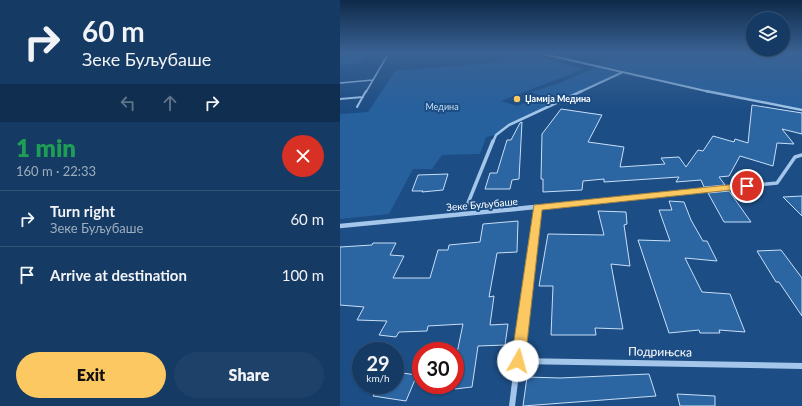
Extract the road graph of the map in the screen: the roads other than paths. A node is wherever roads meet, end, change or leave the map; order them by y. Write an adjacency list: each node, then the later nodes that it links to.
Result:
1 (378, 72): 3 (lane)
2 (623, 72): 8 (street); 11 (street)
3 (373, 80): 4 (lane); 5 (lane)
4 (340, 83)
5 (363, 97): 6 (lane); 7 (lane)
6 (340, 100)
7 (357, 107)
8 (802, 110)
9 (802, 155): 10 (street, Зеке Буљубаше)
10 (537, 207): 11 (street, Зеке Буљубаше); 13 (street)
11 (463, 214): 12 (street, Зеке Буљубаше)
12 (340, 226)
13 (518, 361): 14 (street, Подрињска); 15 (street)
14 (802, 366)
15 (512, 406)

